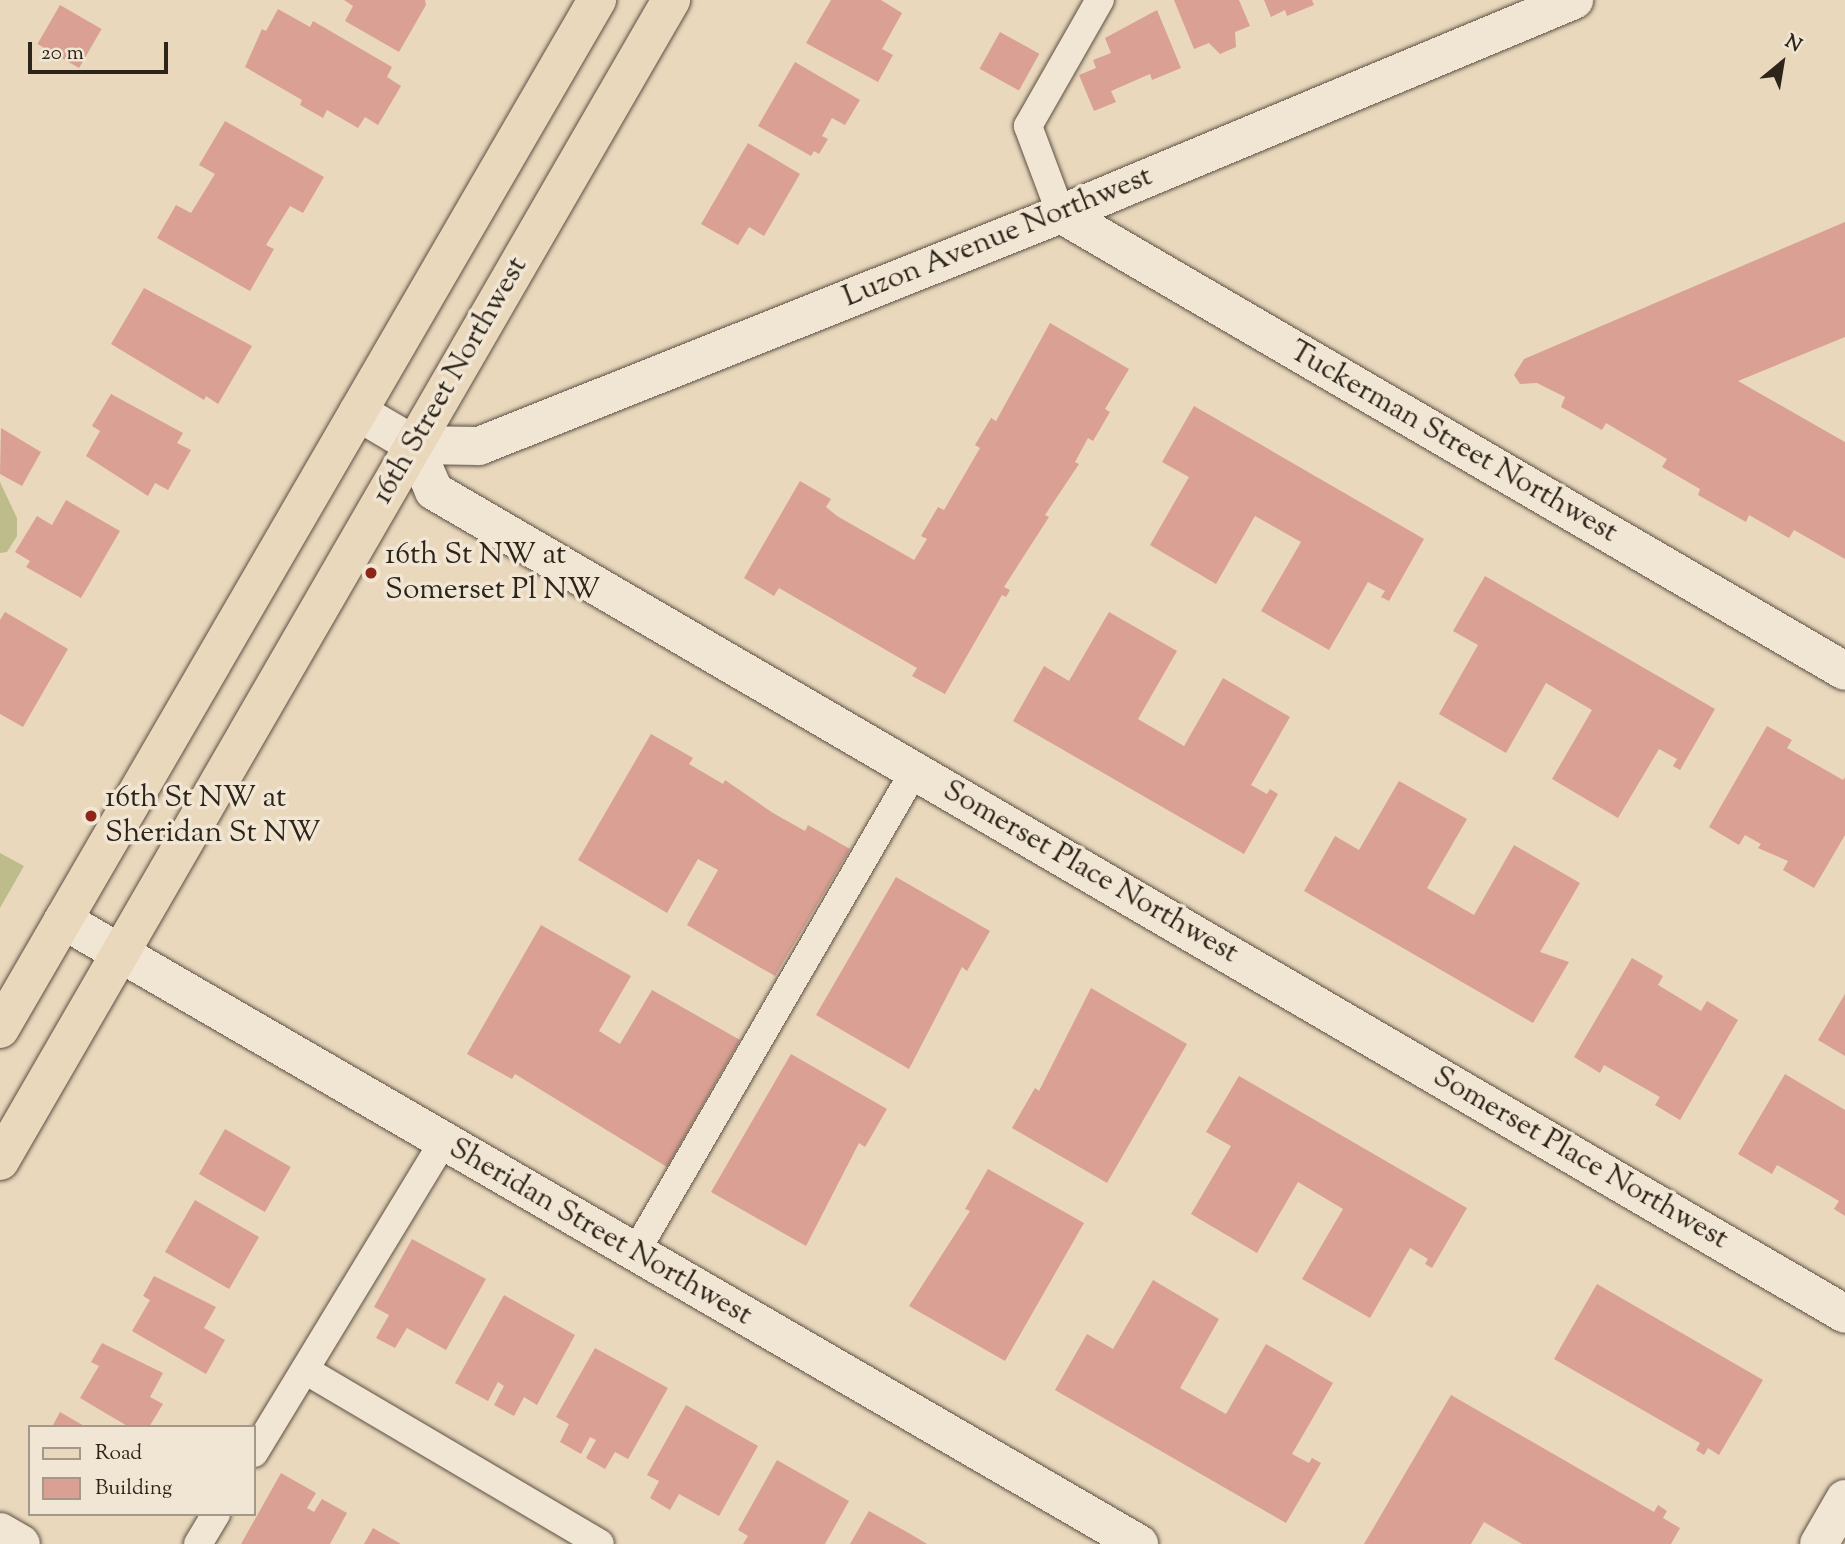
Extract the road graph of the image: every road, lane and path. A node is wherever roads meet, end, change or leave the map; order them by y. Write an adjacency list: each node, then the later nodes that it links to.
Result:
1 (597, 0): 6 (main road)
2 (671, 0): 7 (main road, 16th Street Northwest)
3 (1100, 0): 5 (lane)
4 (1574, 0): 5 (street, Luzon Avenue Northwest)
5 (1061, 214): 7 (street, Luzon Avenue Northwest); 8 (street, Tuckerman Street Northwest)
6 (358, 412): 7 (street); 10 (main road)
7 (414, 445): 9 (street, Somerset Place Northwest); 11 (main road, 16th Street Northwest)
8 (1845, 671)
9 (915, 770): 15 (lane); 16 (street, Somerset Place Northwest)
10 (63, 920): 11 (street, Sheridan Street Northwest); 12 (main road)
11 (120, 953): 13 (street, Sheridan Street Northwest); 14 (main road, 16th Street Northwest)
12 (0, 1028)
13 (443, 1142): 15 (street, Sheridan Street Northwest); 17 (lane)
14 (0, 1161)
15 (635, 1253): 25 (street, Sheridan Street Northwest)
16 (1845, 1314)
17 (304, 1370): 18 (lane); 24 (lane)
18 (256, 1450)
19 (1845, 1499): 26 (street)
20 (215, 1516): 23 (lane)
21 (0, 1532): 22 (street)
22 (22, 1544)
23 (198, 1544)
24 (600, 1544)
25 (1139, 1544)
26 (1819, 1544)

